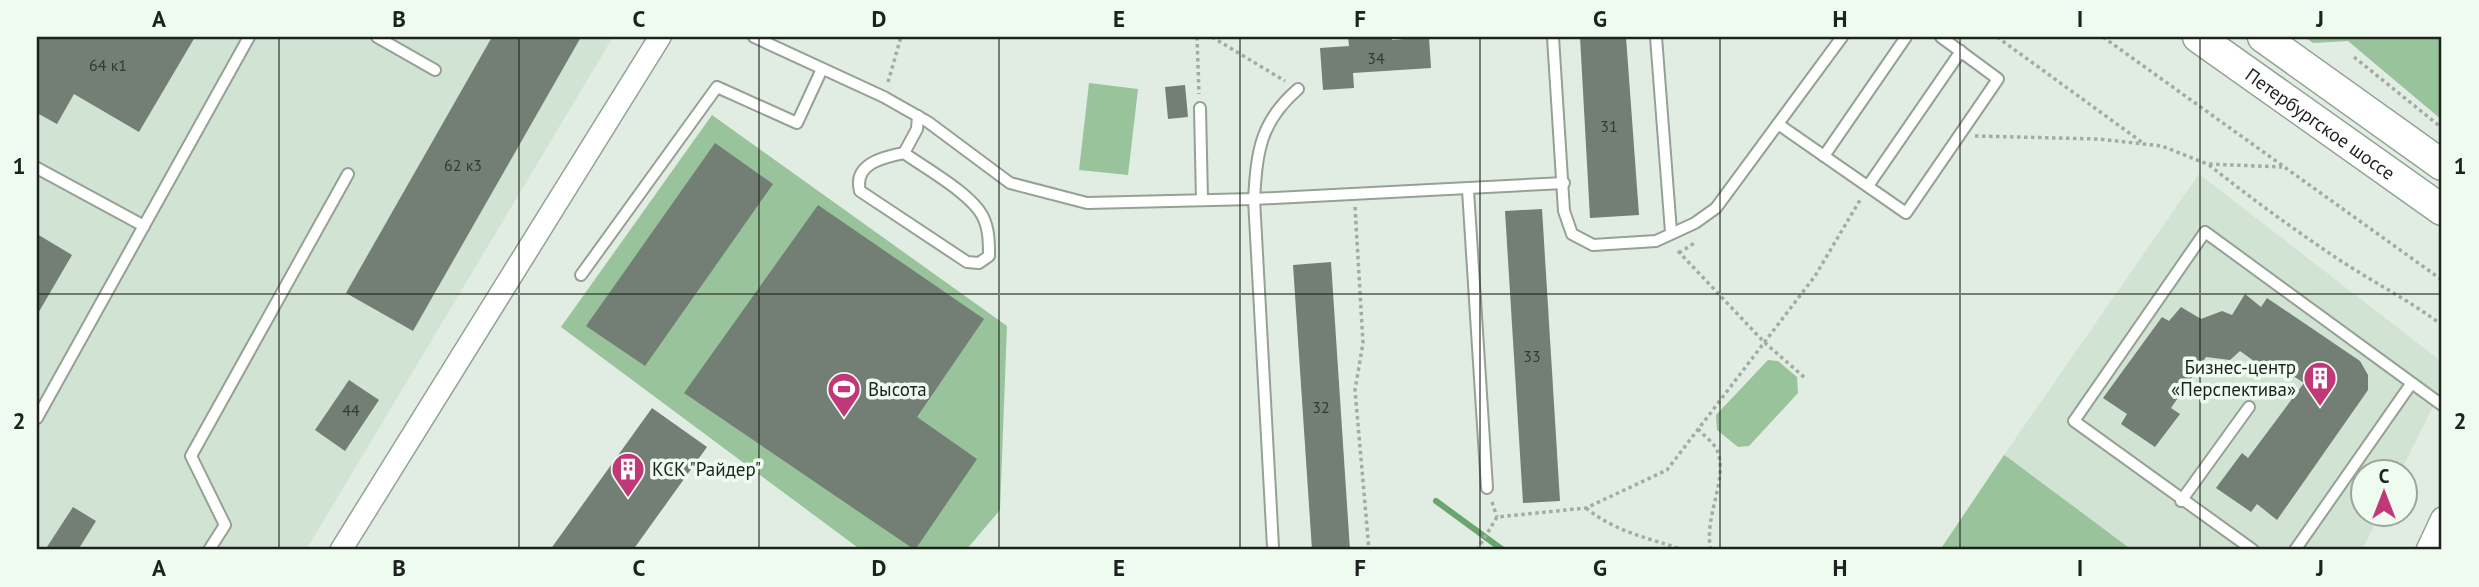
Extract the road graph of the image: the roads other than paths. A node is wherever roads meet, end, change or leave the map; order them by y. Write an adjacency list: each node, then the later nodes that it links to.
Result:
1 (249, 37): 30 (lane)
2 (377, 37): 14 (lane)
3 (660, 37): 42 (street)
4 (754, 37): 13 (lane)
5 (1553, 37): 24 (lane)
6 (1656, 37): 31 (lane)
7 (1842, 37): 18 (lane)
8 (1906, 37): 20 (lane)
9 (1941, 37): 12 (lane)
10 (2198, 37): 29 (main road, Петербургское шоссе)
11 (2263, 37): 21 (main road, Петербургское шоссе)
12 (1961, 51): 26 (lane); 26 (lane)
13 (822, 69): 17 (lane); 32 (lane)
14 (435, 71)
15 (1298, 89): 27 (lane)
16 (1199, 108): 28 (lane)
17 (918, 116): 19 (lane); 28 (lane)
18 (1778, 124): 20 (lane); 31 (lane)
19 (904, 153): 19 (lane)
20 (1824, 156): 26 (lane)
21 (2442, 165)
22 (37, 168): 30 (lane)
23 (348, 174): 41 (lane)
24 (1564, 183): 25 (lane); 31 (lane)
25 (1468, 190): 27 (lane); 37 (lane)
26 (1866, 190)
27 (1254, 199): 28 (lane); 40 (lane)
28 (1202, 200)
29 (2442, 210)
30 (144, 226): 36 (lane)
31 (1671, 232)
32 (581, 275)
33 (2411, 384): 34 (lane); 38 (lane); 44 (lane)
34 (2442, 405)
35 (2249, 407): 38 (lane)
36 (37, 418)
37 (1487, 488)
38 (2181, 501): 43 (lane)
39 (2442, 519): 45 (street)
40 (1273, 547)
41 (209, 550)
42 (341, 550)
43 (2253, 550)
44 (2295, 550)
45 (2427, 550)

